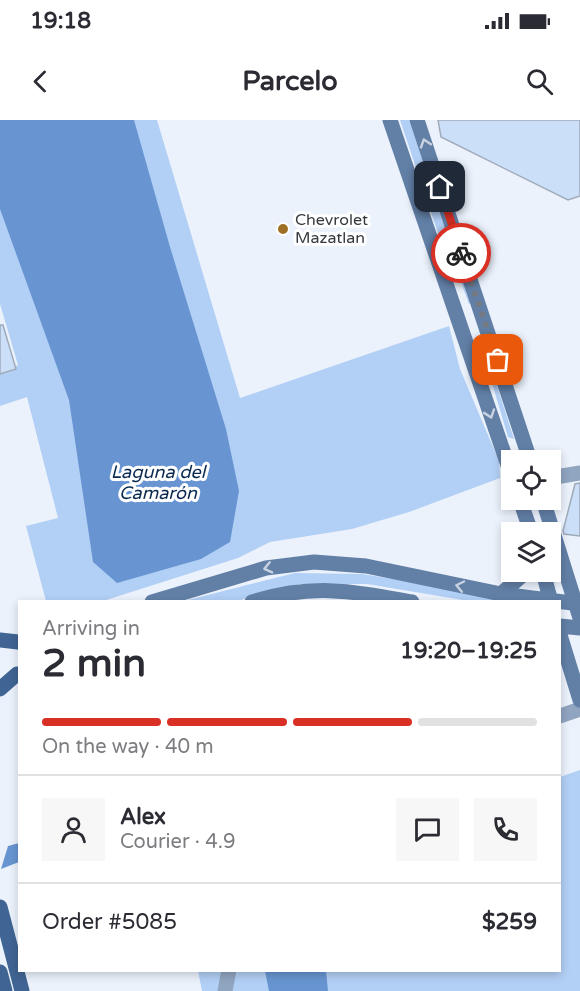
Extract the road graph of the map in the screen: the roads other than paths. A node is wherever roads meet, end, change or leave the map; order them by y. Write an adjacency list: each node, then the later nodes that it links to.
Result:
1 (390, 120): 4 (main road)
2 (417, 120): 3 (main road, one-way to 2)
3 (483, 318): 4 (main road); 5 (main road)
4 (461, 326): 6 (main road, one-way to 6)
5 (524, 442): 6 (main road); 8 (main road)
6 (501, 447): 7 (main road)
7 (502, 450)
8 (527, 450)
9 (580, 473): 10 (street)
10 (561, 476)
11 (546, 510): 21 (main road)
12 (515, 582): 14 (main road)
13 (546, 582): 19 (main road)
14 (501, 594): 15 (main road, one-way to 15); 18 (main road)
15 (159, 600)
16 (260, 600): 17 (main road)
17 (401, 600)
18 (544, 600)
19 (551, 600)
20 (561, 604): 21 (main road)
21 (579, 608)
22 (561, 626): 23 (main road)
23 (580, 628)
24 (0, 640): 25 (main road)
25 (18, 641)
26 (18, 641): 28 (main road)
27 (561, 642): 29 (main road)
28 (0, 648)
29 (565, 670): 33 (main road)
30 (18, 673): 31 (main road); 32 (main road)
31 (0, 677)
32 (0, 689)
33 (580, 700)
34 (580, 709): 35 (street)
35 (561, 716)
36 (0, 907): 40 (main road)
37 (0, 972): 39 (main road)
38 (229, 972): 41 (street)
39 (5, 991)
40 (22, 991)
41 (225, 991)

